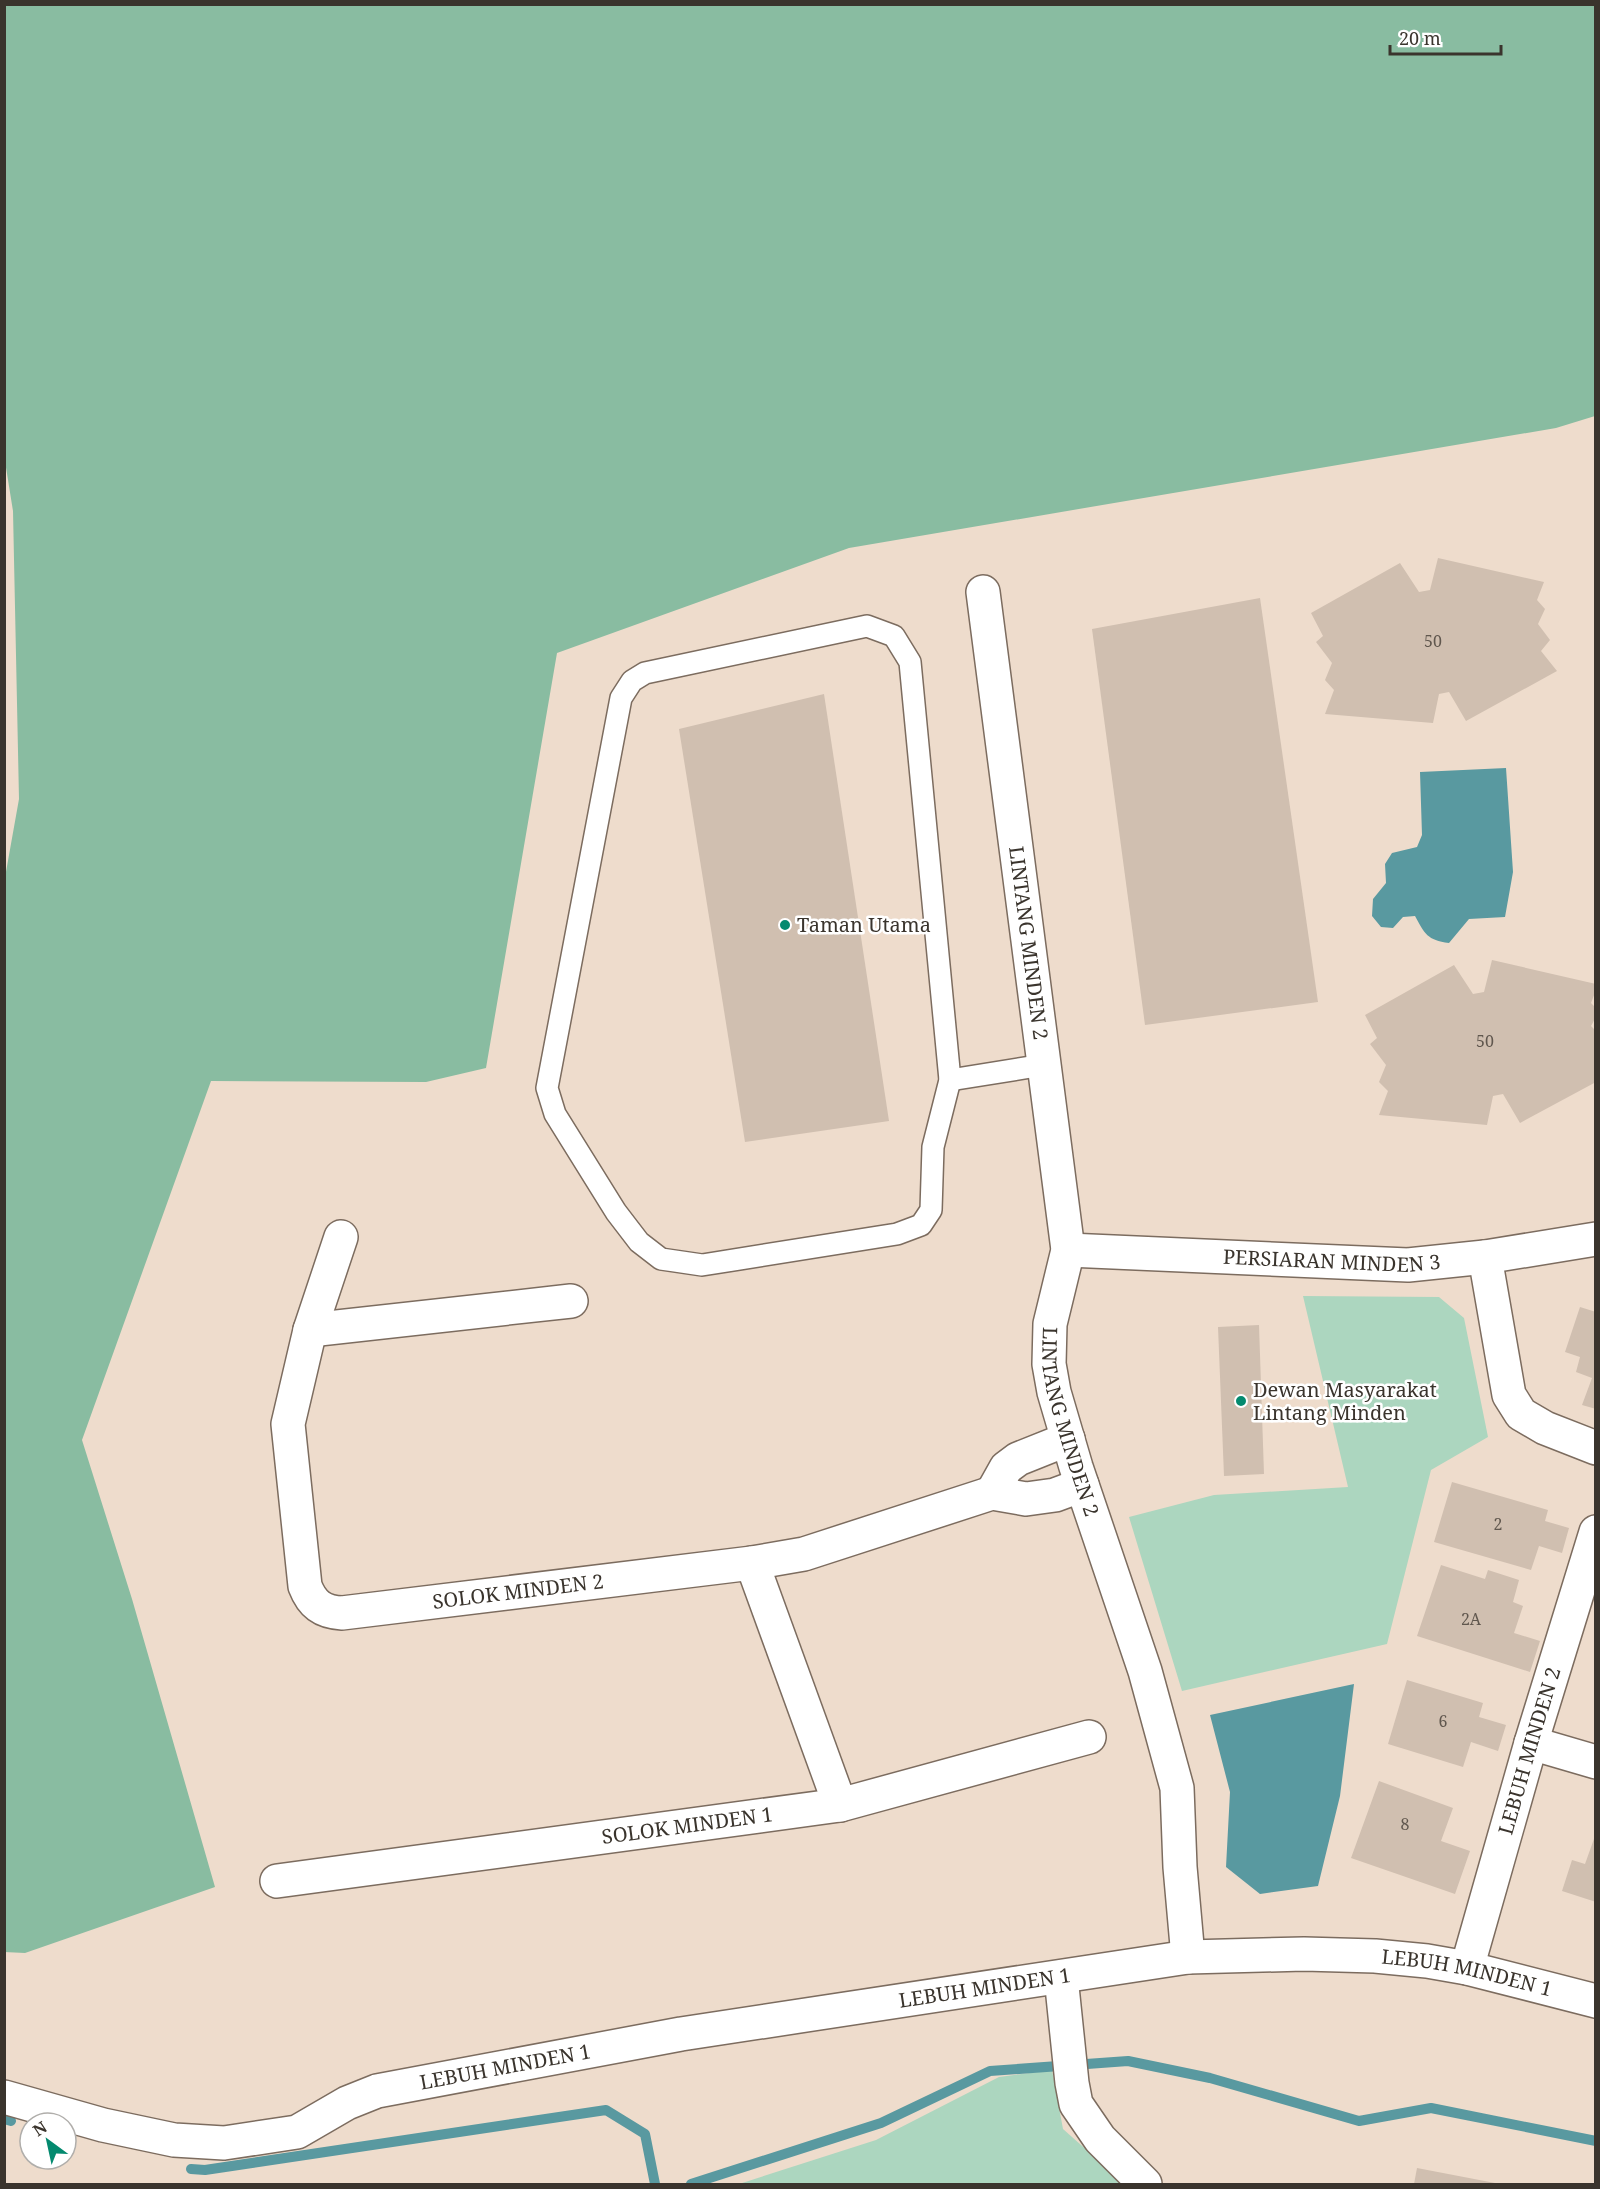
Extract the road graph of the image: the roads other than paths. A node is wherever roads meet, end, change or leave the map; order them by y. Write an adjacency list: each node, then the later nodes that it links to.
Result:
1 (983, 592): 2 (street, LINTANG MINDEN 2)
2 (1043, 1065): 3 (lane); 6 (street, LINTANG MINDEN 2)
3 (950, 1080): 3 (lane)
4 (340, 1237): 9 (street, SOLOK MINDEN 2)
5 (1596, 1239): 7 (street, PERSIARAN MINDEN 3)
6 (1068, 1250): 7 (street, PERSIARAN MINDEN 3); 10 (street, LINTANG MINDEN 2)
7 (1485, 1257): 11 (street)
8 (571, 1301): 9 (street)
9 (310, 1330): 15 (street, SOLOK MINDEN 2)
10 (1068, 1439): 12 (street, LINTANG MINDEN 2); 13 (street)
11 (1596, 1448)
12 (1082, 1485): 13 (street, SOLOK MINDEN 2); 21 (street, LINTANG MINDEN 2)
13 (992, 1493): 15 (street, SOLOK MINDEN 2)
14 (1596, 1532): 17 (street, LEBUH MINDEN 2)
15 (752, 1563): 19 (street)
16 (1089, 1737): 19 (street, SOLOK MINDEN 1)
17 (1531, 1743): 18 (street); 22 (street, LEBUH MINDEN 2)
18 (1596, 1762)
19 (840, 1805): 20 (street, SOLOK MINDEN 1)
20 (277, 1881)
21 (1188, 1957): 22 (street, LEBUH MINDEN 1); 23 (street, LEBUH MINDEN 1)
22 (1467, 1968): 24 (street, LEBUH MINDEN 1)
23 (1061, 1977): 25 (street, LEBUH MINDEN 1); 26 (street)
24 (1596, 2001)
25 (4, 2097)
26 (1145, 2184)

